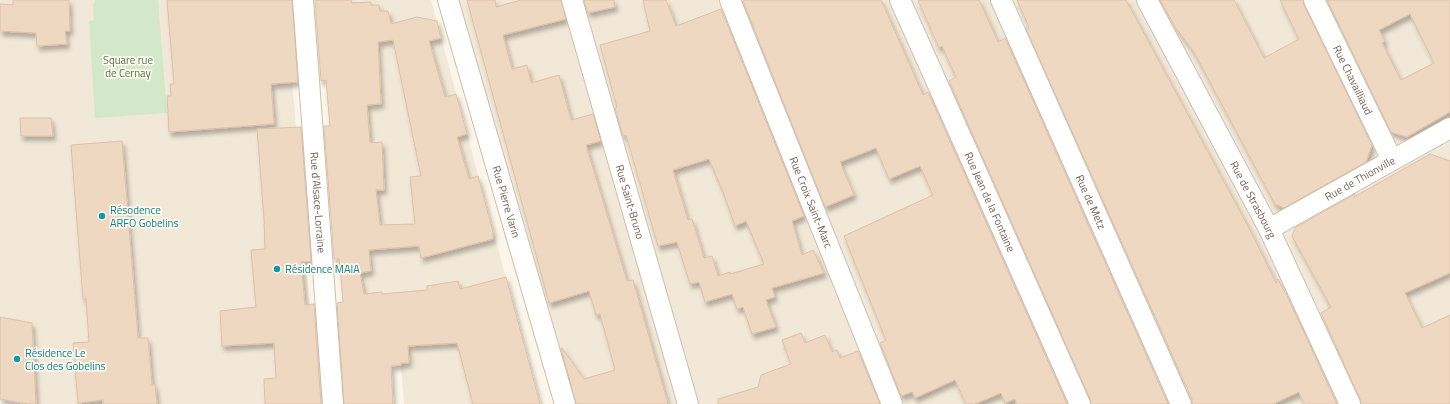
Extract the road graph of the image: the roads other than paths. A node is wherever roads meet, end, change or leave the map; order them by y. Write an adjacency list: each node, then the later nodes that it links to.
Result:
1 (303, 0): 12 (street, Rue d'Alsace-Lorraine)
2 (448, 0): 13 (street, Rue Pierre Varin)
3 (572, 0): 14 (street, Rue Saint-Bruno)
4 (730, 0): 15 (street, Rue Croix Saint-Marc)
5 (900, 0): 16 (street, Rue Jean de la Fontaine)
6 (1001, 0): 17 (street, Rue de Metz)
7 (1148, 0): 11 (street, Rue de Strasbourg)
8 (1314, 0): 10 (street, Rue Chavailliaud)
9 (1449, 132): 10 (street, Rue de Thionville)
10 (1392, 160): 11 (street, Rue de Thionville)
11 (1269, 229): 18 (street, Rue de Strasbourg)
12 (333, 404)
13 (565, 404)
14 (688, 404)
15 (892, 404)
16 (1080, 404)
17 (1181, 404)
18 (1350, 404)

